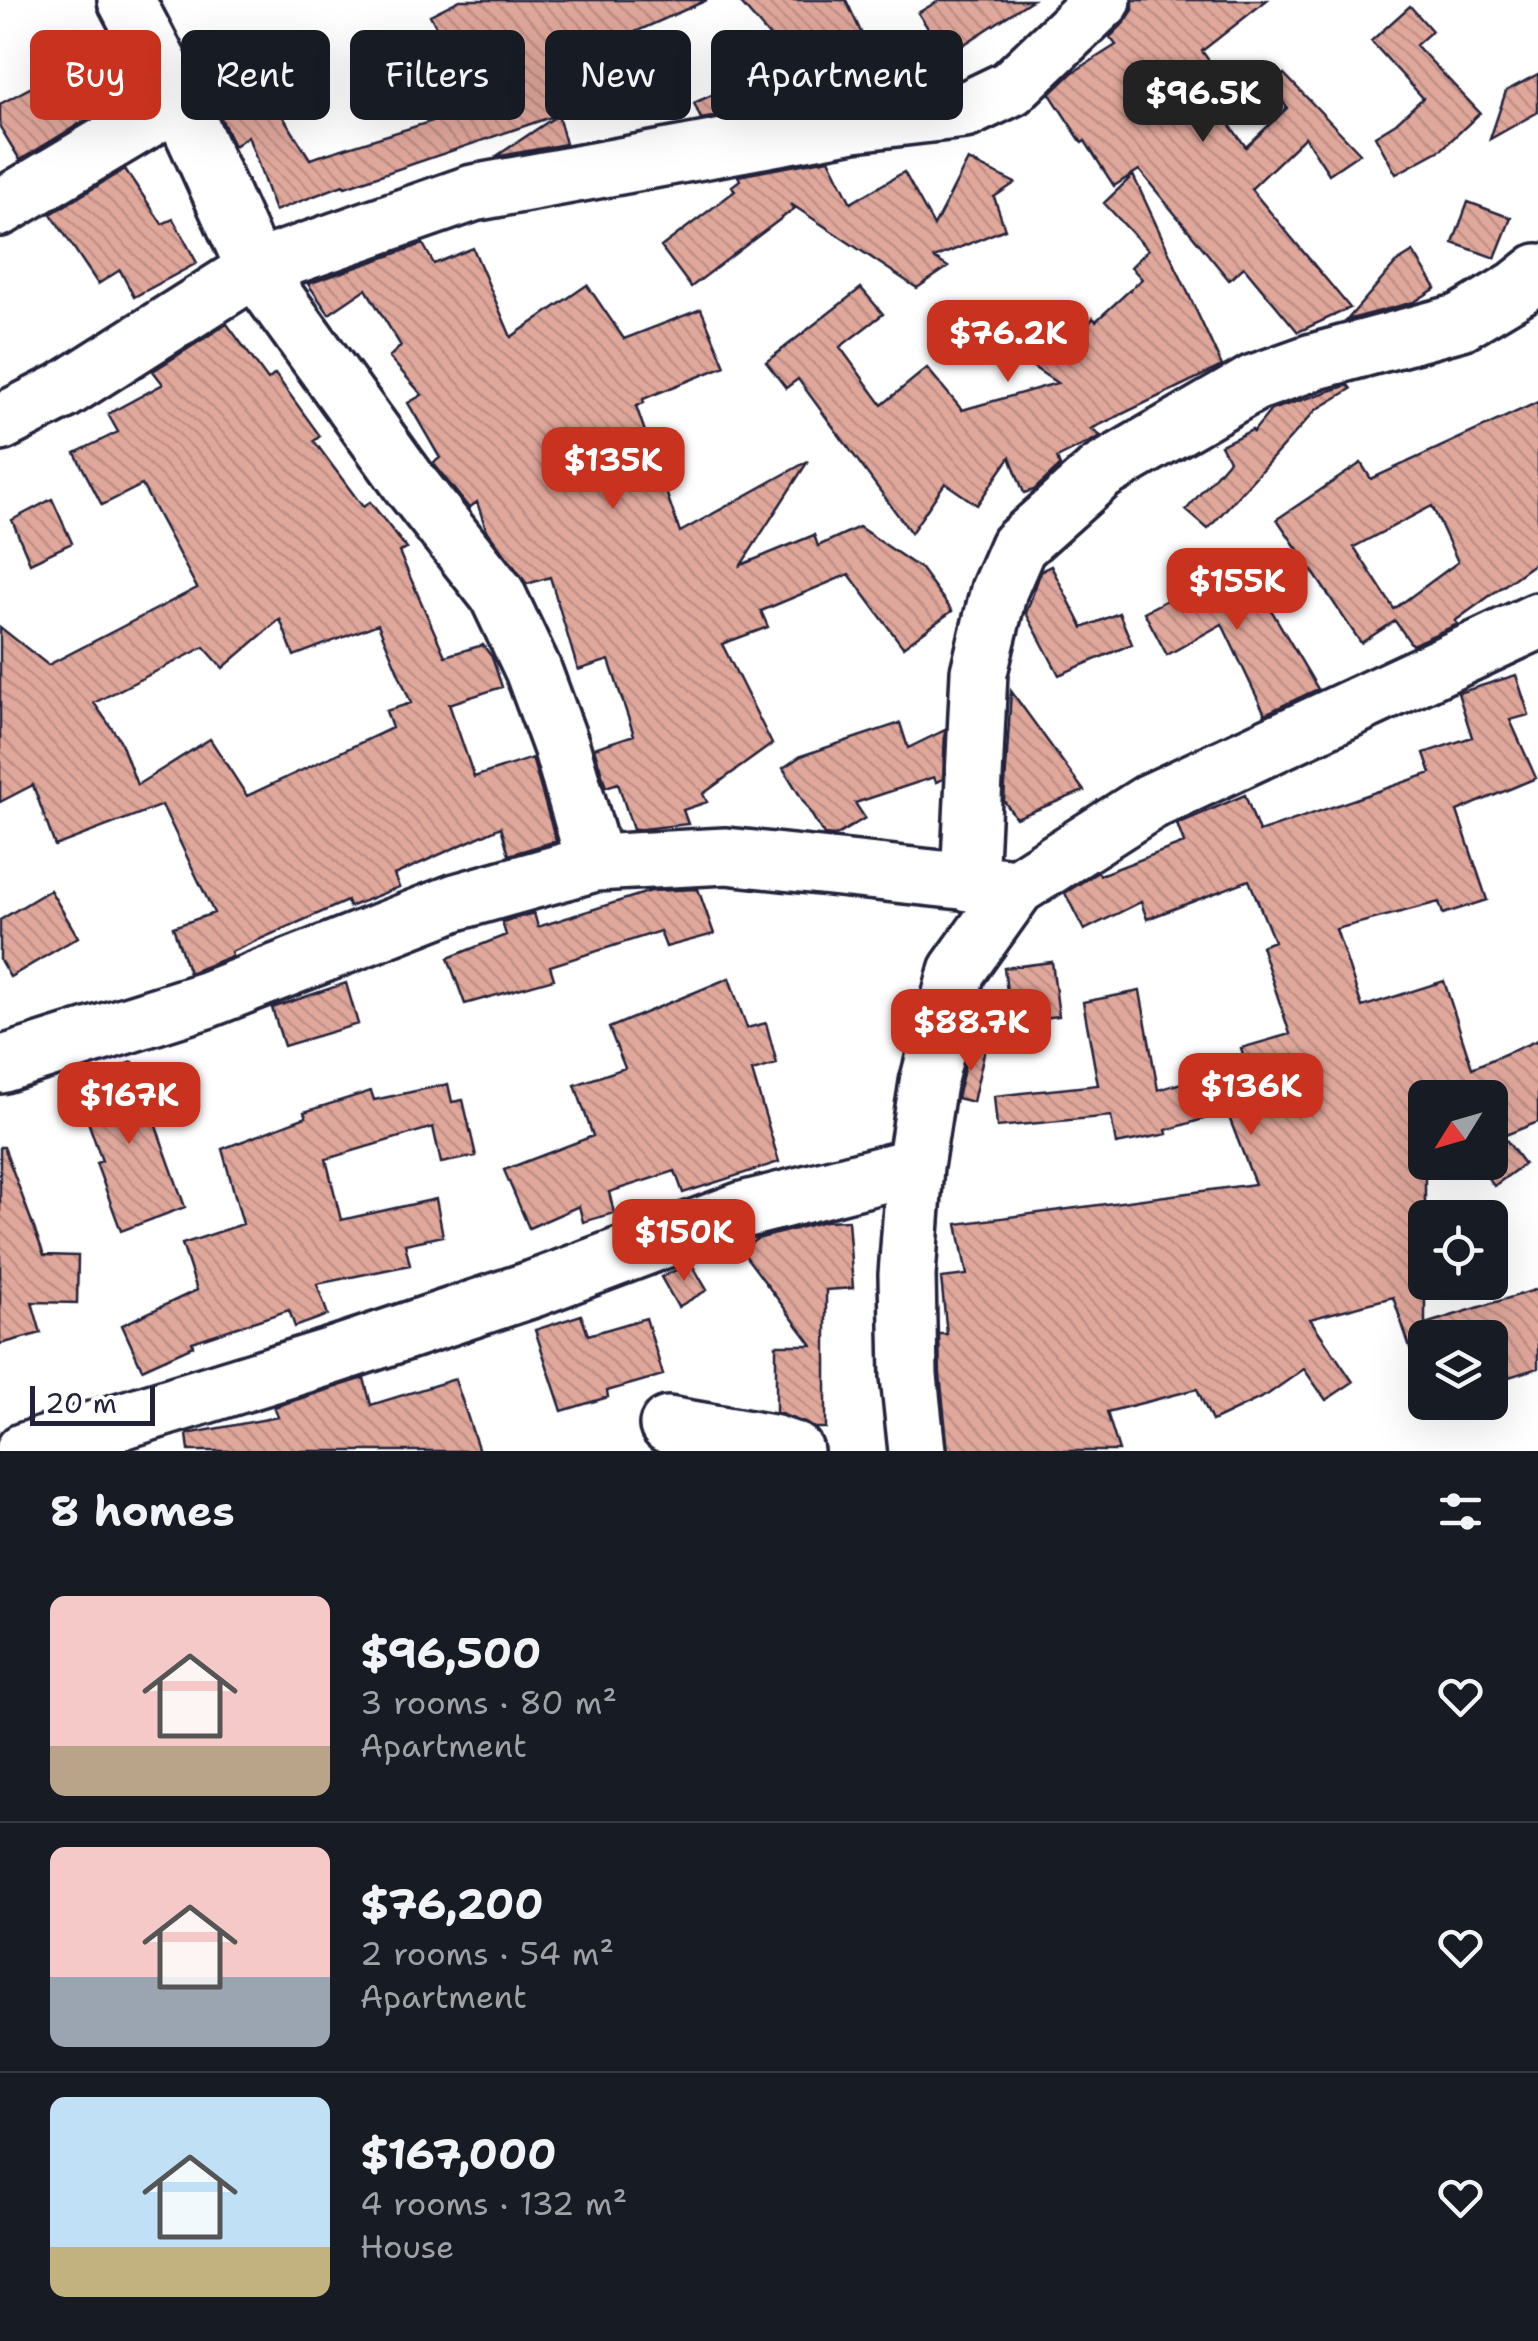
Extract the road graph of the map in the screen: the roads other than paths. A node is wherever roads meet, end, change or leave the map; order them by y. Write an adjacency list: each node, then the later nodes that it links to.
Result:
1 (126, 0): 3 (street)
2 (1102, 0): 5 (street)
3 (179, 101): 4 (street); 5 (street)
4 (0, 208)
5 (255, 269): 7 (street); 9 (street)
6 (1538, 272): 10 (street)
7 (0, 423)
8 (1538, 621): 10 (street)
9 (594, 863): 10 (street); 11 (street)
10 (993, 885): 12 (street)
11 (0, 1065)
12 (915, 1166): 14 (street); 16 (street)
13 (668, 1425): 15 (street)
14 (24, 1451)
15 (794, 1451)
16 (917, 1451)

